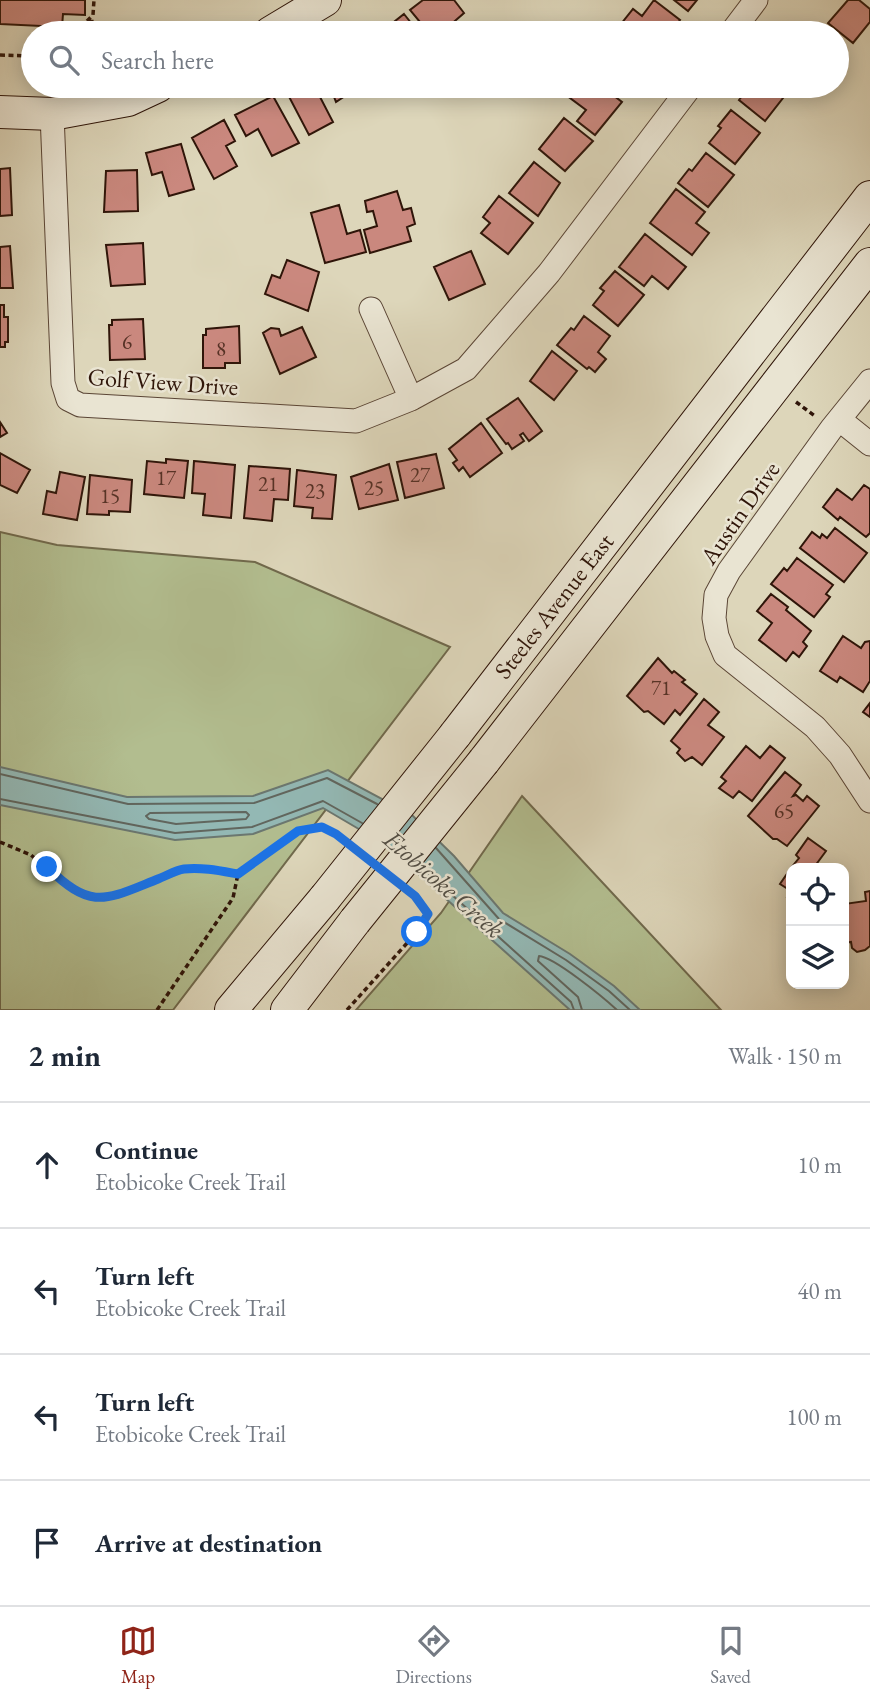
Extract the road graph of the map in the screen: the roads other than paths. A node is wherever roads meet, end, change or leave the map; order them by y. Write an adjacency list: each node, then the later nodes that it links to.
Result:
1 (325, 0): 3 (main road)
2 (756, 0): 4 (street)
3 (290, 21)
4 (740, 21)
5 (132, 98): 8 (main road)
6 (682, 98): 13 (street, Golf View Drive)
7 (0, 112): 8 (main road)
8 (52, 114): 13 (street, Golf View Drive)
9 (870, 197): 17 (main road, Steeles Avenue East, bridge)
10 (870, 264): 18 (main road, Steeles Avenue East, bridge)
11 (371, 309): 13 (street)
12 (870, 381): 14 (street, Austin Drive)
13 (411, 398)
14 (840, 420): 15 (street); 16 (street, Austin Drive)
15 (870, 444)
16 (870, 801)
17 (231, 1010)
18 (287, 1010)

